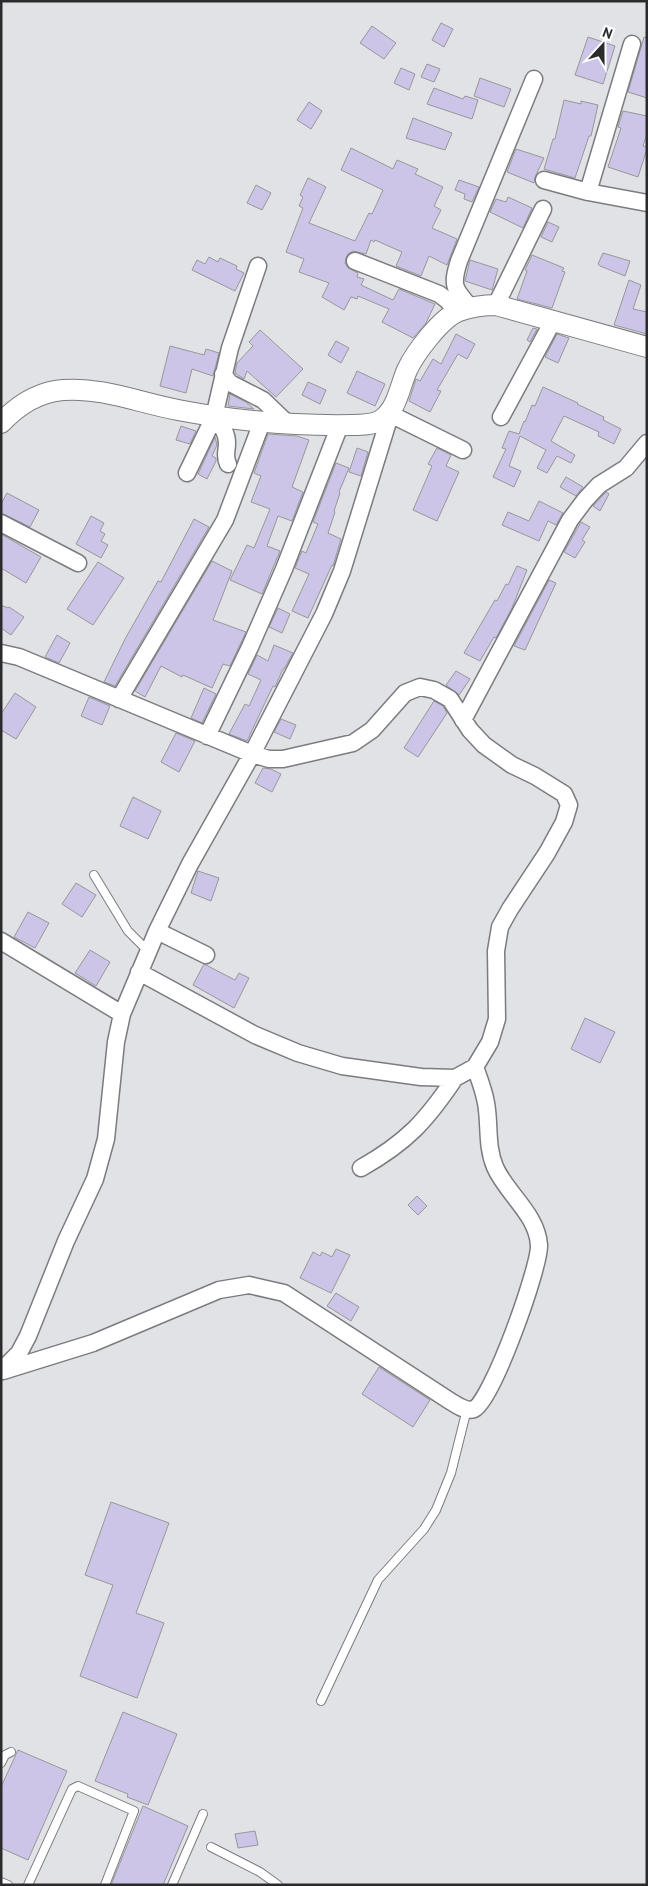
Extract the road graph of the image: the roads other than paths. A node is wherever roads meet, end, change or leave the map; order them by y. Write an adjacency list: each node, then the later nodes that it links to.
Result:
1 (632, 44): 4 (street)
2 (534, 78): 10 (street)
3 (544, 180): 4 (street)
4 (588, 192): 5 (street)
5 (647, 203)
6 (543, 209): 9 (street)
7 (355, 261): 10 (street)
8 (258, 266): 13 (street)
9 (496, 305): 10 (street); 11 (street)
10 (464, 310): 14 (street)
11 (553, 321): 12 (street); 16 (street)
12 (647, 347)
13 (224, 374): 15 (street); 19 (street)
14 (391, 412): 20 (street); 22 (street); 31 (street)
15 (214, 417): 17 (street); 18 (street); 23 (street); 24 (street)
16 (501, 417)
17 (262, 422): 19 (street); 28 (street)
18 (1, 423)
19 (287, 423): 20 (street)
20 (340, 425): 30 (street)
21 (647, 443): 29 (street)
22 (463, 450)
23 (228, 464)
24 (187, 473)
25 (1, 522): 26 (street)
26 (78, 563)
27 (1, 653): 28 (street)
28 (119, 699): 30 (street)
29 (463, 720): 31 (street); 39 (street)
30 (207, 736): 31 (street)
31 (252, 754): 33 (street)
32 (94, 875): 35 (lane)
33 (157, 931): 35 (street); 36 (street)
34 (1, 941): 38 (street)
35 (148, 952): 37 (street)
36 (206, 955)
37 (139, 972): 38 (street); 40 (street)
38 (122, 1014): 42 (street)
39 (475, 1067): 40 (street); 43 (street)
40 (455, 1078): 41 (street)
41 (361, 1168)
42 (1, 1371): 43 (street)
43 (467, 1409): 44 (lane)
44 (321, 1701)
45 (11, 1752): 46 (lane)
46 (1, 1763)
47 (203, 1814): 53 (lane)
48 (211, 1847): 54 (lane)
49 (1, 1882): 50 (lane)
50 (8, 1885)
51 (28, 1885): 52 (lane)
52 (105, 1885)
53 (172, 1885)
54 (278, 1885)

